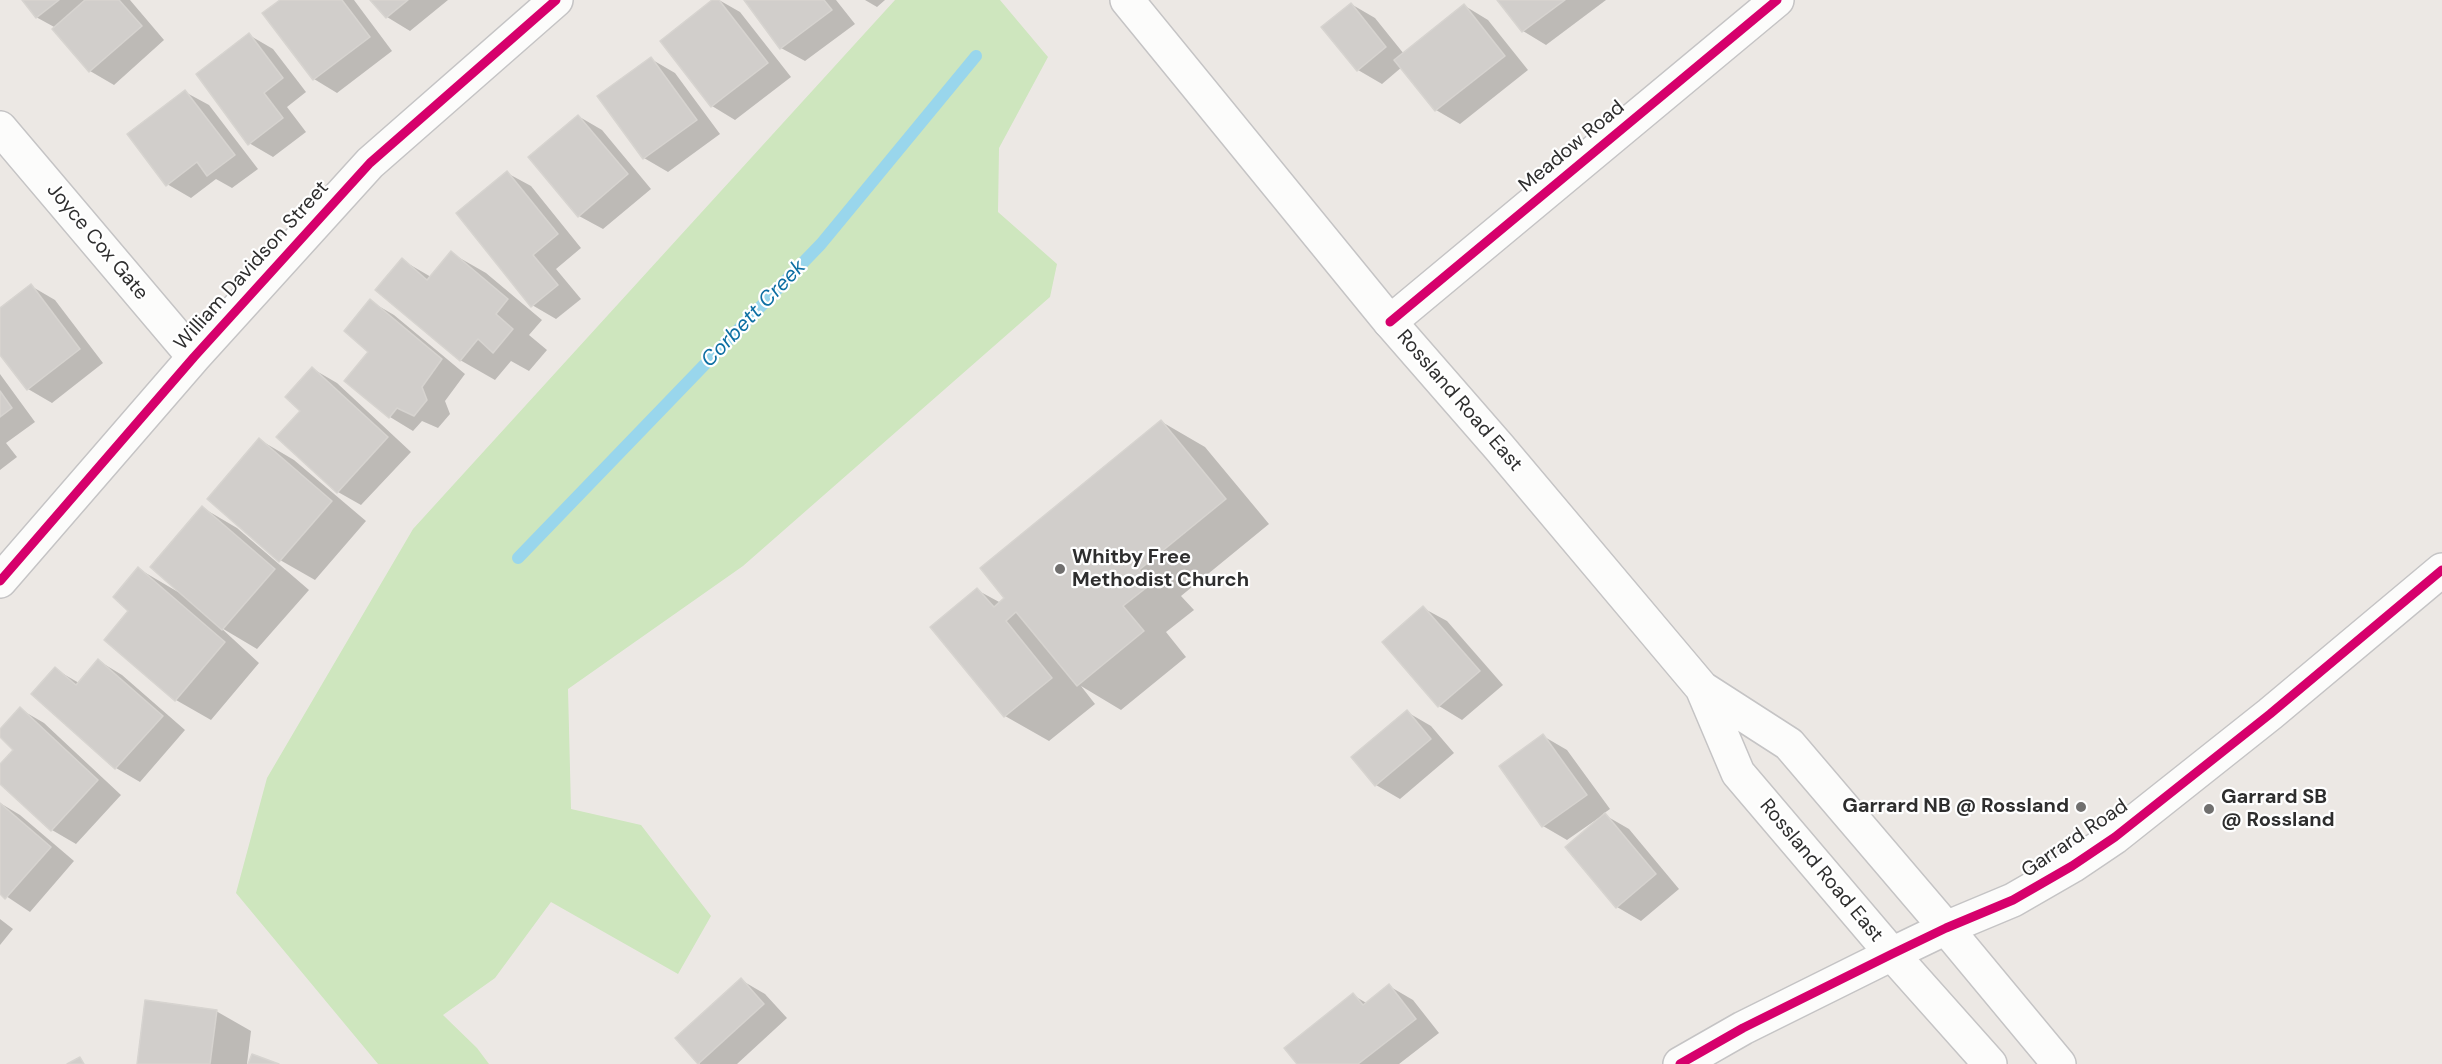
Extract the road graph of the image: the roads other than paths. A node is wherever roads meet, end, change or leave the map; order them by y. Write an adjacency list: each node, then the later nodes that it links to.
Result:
1 (556, 0): 6 (street, William Davidson Street)
2 (1127, 0): 5 (street, Rossland Road East)
3 (1777, 0): 5 (street, Meadow Road)
4 (0, 128): 6 (street, Joyce Cox Gate)
5 (1390, 322): 9 (street, Rossland Road East)
6 (194, 357): 8 (street, William Davidson Street)
7 (2442, 570): 10 (street, Garrard Road)
8 (0, 580)
9 (1702, 688): 10 (street, Rossland Road East); 11 (street, Rossland Road East)
10 (1946, 928): 11 (street, Garrard Road); 14 (street, Rossland Road East)
11 (1892, 954): 12 (street, Garrard Road); 13 (street, Rossland Road East)
12 (1680, 1064)
13 (1990, 1064)
14 (2059, 1064)

